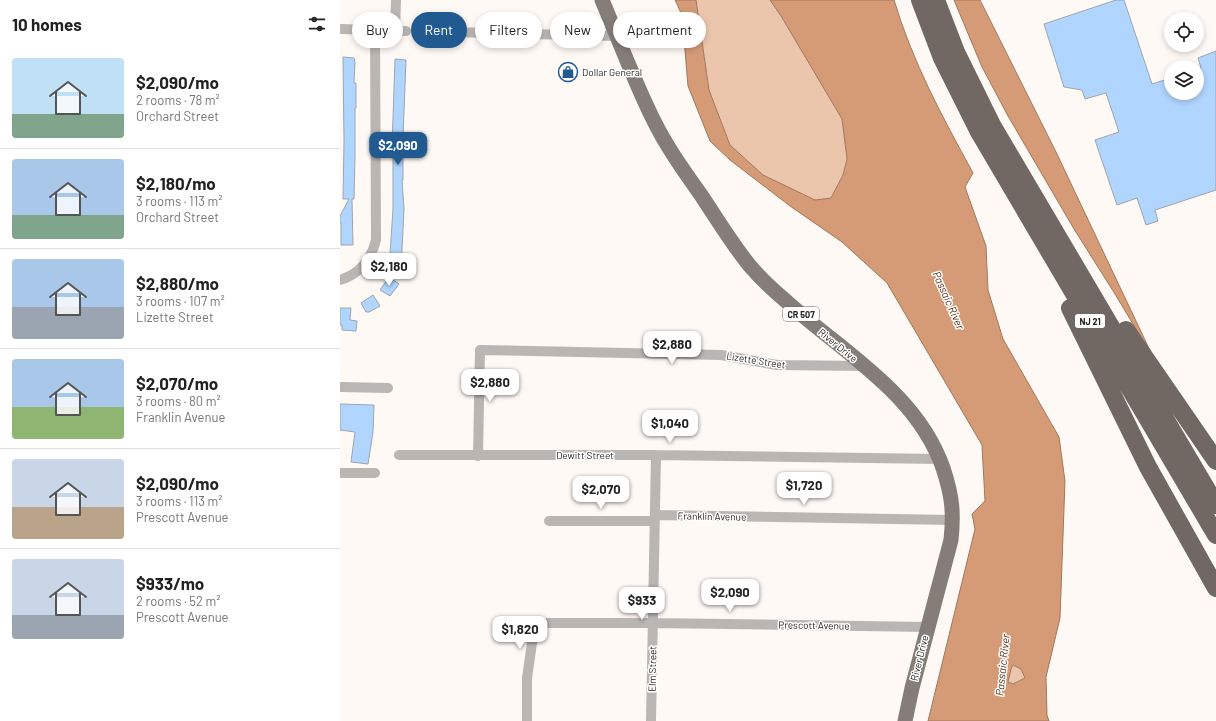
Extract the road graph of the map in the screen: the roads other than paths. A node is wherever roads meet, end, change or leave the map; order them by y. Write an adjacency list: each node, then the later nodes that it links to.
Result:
1 (396, 0): 5 (street)
2 (602, 0): 6 (main road, River Drive / CR 507)
3 (920, 0): 15 (highway, NJ 21)
4 (936, 0): 15 (highway, NJ 21)
5 (396, 12)
6 (613, 25)
7 (340, 29): 8 (street)
8 (352, 29)
9 (403, 31): 10 (street)
10 (406, 31)
11 (467, 32): 12 (street)
12 (613, 36)
13 (375, 48): 16 (street)
14 (623, 48): 17 (main road, River Drive / CR 507)
15 (972, 104): 24 (highway); 27 (highway, NJ 21); 31 (highway, NJ 21); 32 (highway)
16 (340, 280)
17 (864, 366): 22 (street, Lizette Street); 23 (main road, River Drive / CR 507)
18 (340, 387): 19 (street)
19 (388, 388)
20 (399, 455): 22 (street, Dewitt Street)
21 (656, 455): 22 (street, Dewitt Street); 23 (street, Dewitt Street); 28 (street, Elm Street)
22 (478, 456)
23 (940, 459): 29 (main road, River Drive / CR 507)
24 (1216, 461)
25 (340, 473): 26 (street)
26 (375, 473)
27 (1216, 505)
28 (654, 518): 29 (street, Franklin Avenue); 30 (street, Franklin Avenue); 33 (street, Elm Street)
29 (953, 520): 34 (main road, River Drive / CR 507)
30 (548, 521)
31 (1216, 535)
32 (1216, 588)
33 (653, 623): 34 (street, Prescott Avenue); 35 (street, Prescott Avenue); 36 (street, Elm Street)
34 (928, 627): 37 (main road, River Drive / CR 507)
35 (527, 721)
36 (651, 721)
37 (905, 721)

